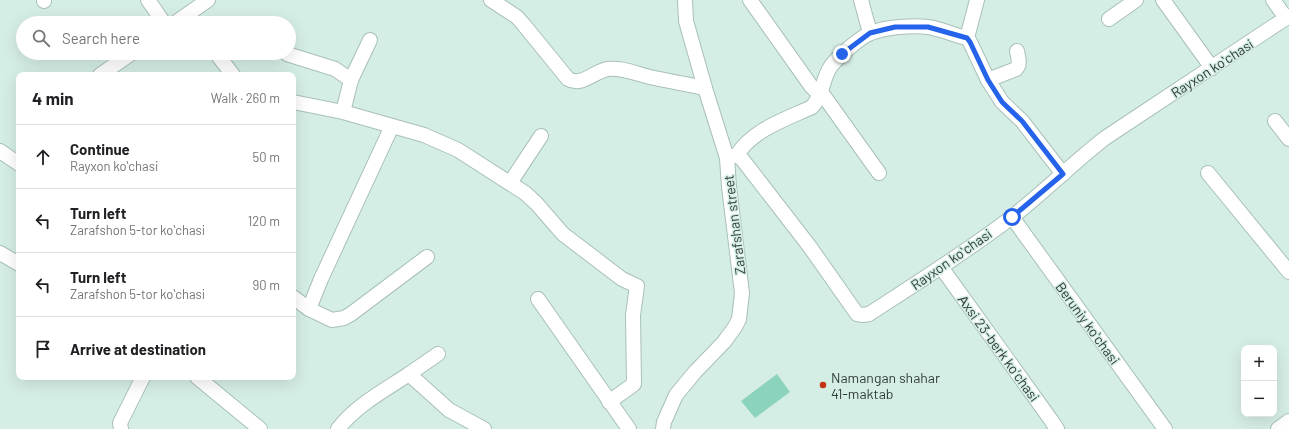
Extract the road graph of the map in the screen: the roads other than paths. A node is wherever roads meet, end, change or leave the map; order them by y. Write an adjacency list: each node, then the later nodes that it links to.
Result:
1 (148, 0): 11 (street)
2 (208, 0): 12 (street)
3 (491, 0): 27 (street)
4 (685, 0): 27 (street, Zarafshan street)
5 (750, 0): 28 (street)
6 (861, 0): 15 (street)
7 (977, 0): 16 (street)
8 (1136, 0): 14 (street)
9 (1163, 0): 22 (street)
10 (1273, 0): 13 (street)
11 (159, 16)
12 (193, 16)
13 (1288, 17): 22 (street, Rayxon koʻchasi)
14 (1109, 19)
15 (870, 33): 16 (street); 28 (street)
16 (967, 38): 26 (street)
17 (370, 40): 25 (street)
18 (1017, 51): 26 (street)
19 (296, 57): 25 (street)
20 (122, 60): 23 (street)
21 (221, 60): 24 (street)
22 (1212, 68): 40 (street, Rayxon koʻchasi)
23 (104, 72)
24 (230, 72)
25 (351, 80): 30 (street)
26 (988, 80): 40 (street)
27 (704, 88): 36 (street, Zarafshan street)
28 (821, 92): 36 (street); 38 (street)
29 (296, 103): 30 (street)
30 (343, 112): 32 (street)
31 (1275, 121): 34 (street)
32 (392, 126): 41 (street); 50 (street)
33 (541, 136): 41 (street)
34 (1289, 139)
35 (0, 151): 37 (street)
36 (732, 157): 46 (street, Rayxon koʻchasi); 61 (street, Zarafshan street)
37 (16, 162)
38 (879, 172)
39 (1208, 173): 47 (street)
40 (1063, 174): 42 (street, Rayxon koʻchasi)
41 (510, 183): 55 (street)
42 (1012, 217): 46 (street, Rayxon koʻchasi); 63 (street, Beruniy koʻchasi)
43 (0, 252): 45 (street)
44 (427, 257): 50 (street)
45 (16, 262)
46 (941, 267): 62 (street, Аxsi 23-berk koʼchasi)
47 (1289, 272)
48 (296, 299): 50 (street)
49 (538, 299): 55 (street)
50 (309, 309)
51 (438, 354): 52 (street)
52 (409, 374): 58 (street); 59 (street)
53 (142, 380): 57 (street)
54 (200, 380): 56 (street)
55 (609, 402): 60 (street)
56 (255, 427)
57 (121, 429)
58 (338, 429)
59 (484, 429)
60 (629, 429)
61 (663, 429)
62 (1057, 429)
63 (1165, 429)

